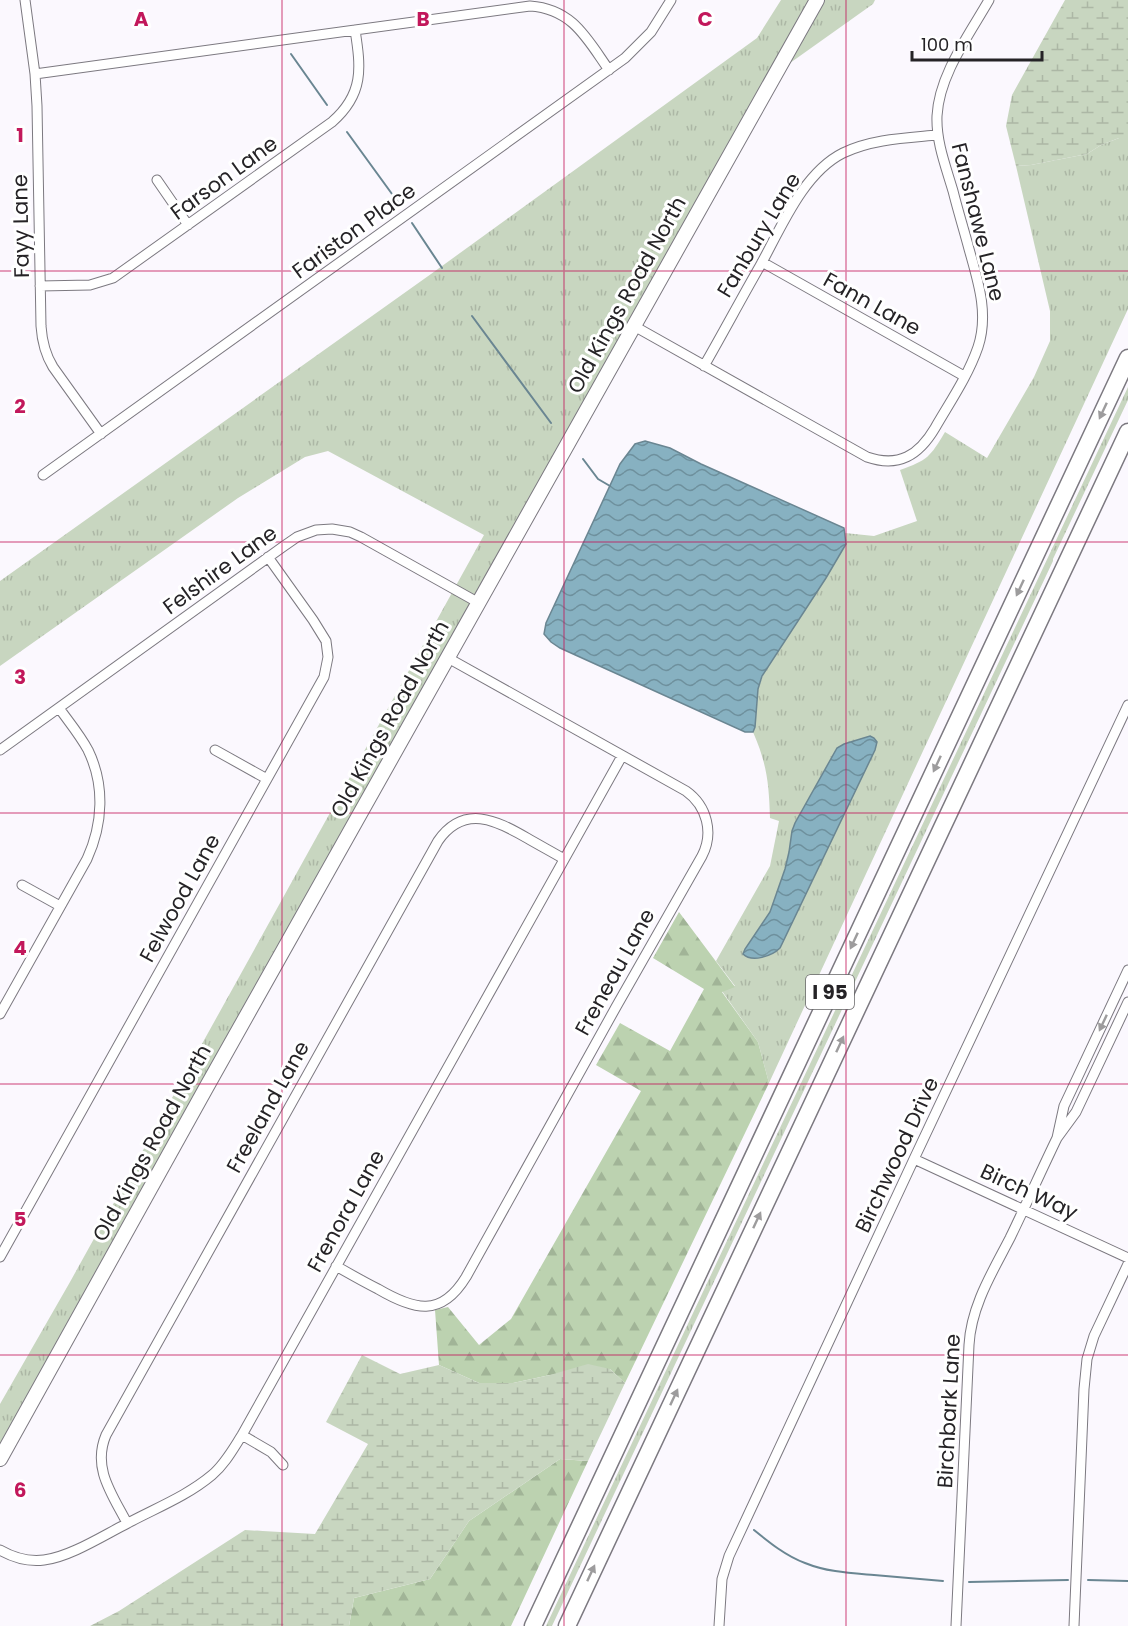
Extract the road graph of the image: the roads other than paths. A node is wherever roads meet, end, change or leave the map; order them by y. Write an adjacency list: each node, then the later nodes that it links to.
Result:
1 (25, 0): 7 (street, Fayy Lane)
2 (670, 0): 6 (street, Fariston Place)
3 (817, 0): 13 (street, Old Kings Road North)
4 (988, 0): 8 (street, Fanshawe Lane)
5 (355, 30): 6 (street); 7 (street); 10 (street, Farson Lane)
6 (609, 70): 18 (street, Fariston Place)
7 (35, 74): 12 (street, Fayy Lane)
8 (938, 135): 11 (street, Fanbury Lane); 16 (street, Fanshawe Lane)
9 (157, 180): 10 (street)
10 (188, 225): 12 (street, Farson Lane)
11 (762, 262): 15 (street, Fanbury Lane); 16 (street, Fann Lane)
12 (40, 286): 18 (street, Fayy Lane)
13 (634, 326): 15 (street, Fanshawe Lane); 21 (street, Old Kings Road North)
14 (1128, 358): 48 (highway, I 95, one-way to 48)
15 (704, 366): 16 (street, Fanshawe Lane)
16 (964, 376)
17 (1128, 432): 49 (highway, I 95, one-way to 17)
18 (101, 434): 19 (street, Fariston Place)
19 (43, 475)
20 (268, 557): 21 (street, Felshire Lane); 24 (street, Felshire Lane); 28 (street, Felwood Lane)
21 (479, 603): 22 (street, Old Kings Road North)
22 (448, 658): 27 (street, Freneau Lane); 44 (street, Old Kings Road North)
23 (1128, 705): 37 (street, Birchwood Drive)
24 (59, 708): 25 (street, Felshire Lane); 31 (street)
25 (0, 750)
26 (215, 750): 28 (street)
27 (622, 756): 29 (street, Frenora Lane); 42 (street, Freneau Lane)
28 (267, 779): 39 (street, Felwood Lane)
29 (564, 859): 42 (street, Frenora Lane); 46 (street, Freeland Lane)
30 (22, 885): 31 (street)
31 (60, 906): 33 (street)
32 (1128, 970): 36 (street, one-way to 36)
33 (4, 999): 35 (street)
34 (1128, 1002): 36 (street)
35 (0, 1014)
36 (1057, 1138): 38 (street, Birchbark Lane)
37 (914, 1159): 38 (street, Birch Way); 50 (street, Birchwood Drive)
38 (1024, 1209): 40 (street, Birch Way); 51 (street, Birchbark Lane)
39 (0, 1257)
40 (1128, 1258)
41 (1128, 1264): 52 (street)
42 (336, 1266): 43 (street, Frenora Lane)
43 (242, 1435): 45 (street); 46 (street, Frenora Lane)
44 (0, 1459)
45 (283, 1465)
46 (127, 1523): 47 (street, Frenora Lane)
47 (0, 1550)
48 (532, 1626)
49 (567, 1626)
50 (719, 1626)
51 (956, 1626)
52 (1074, 1626)

